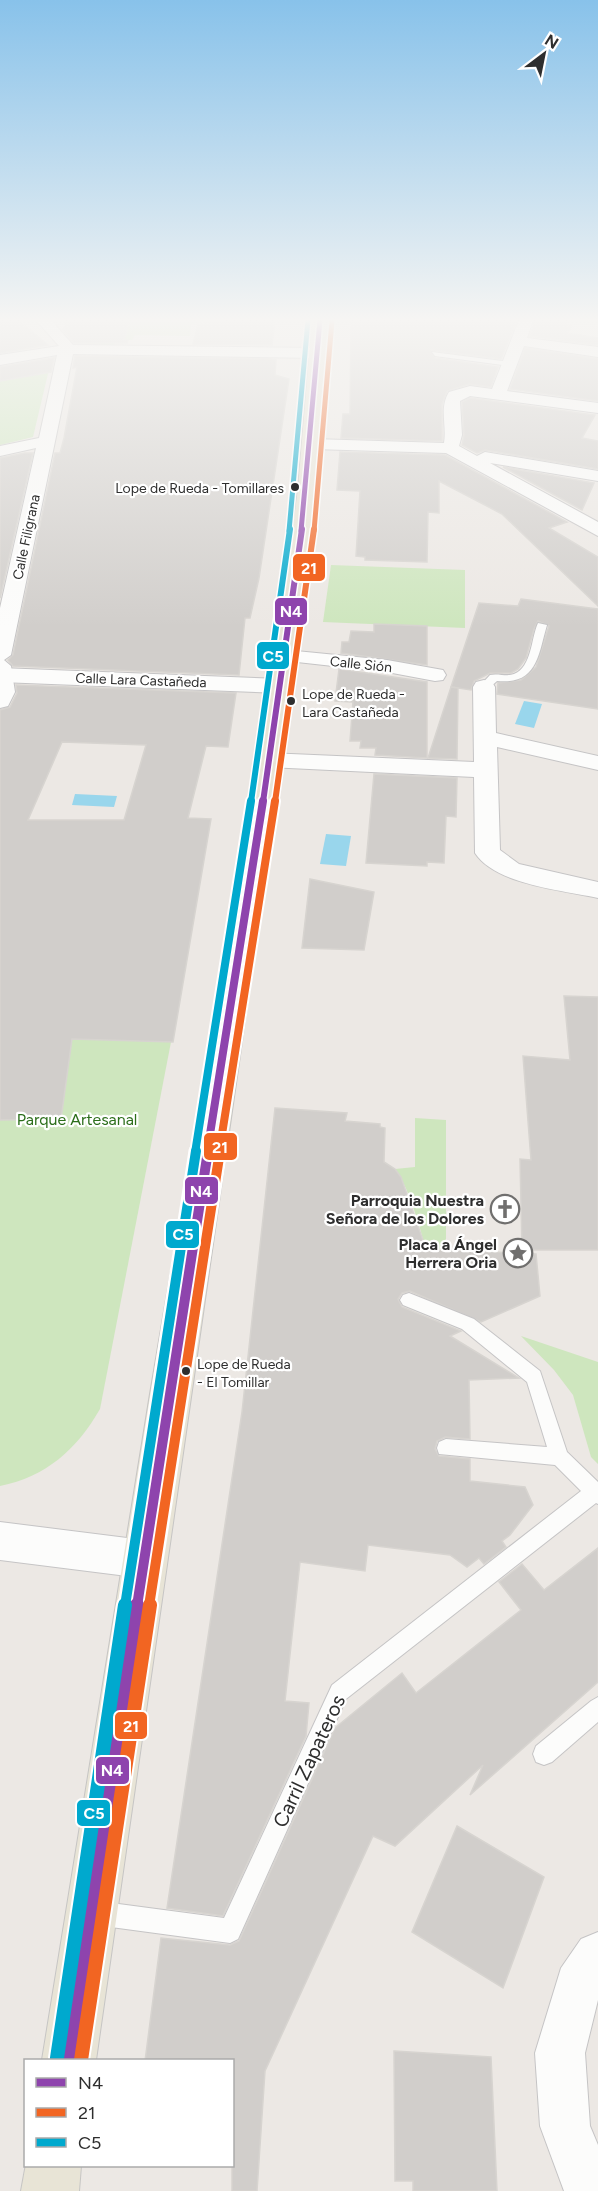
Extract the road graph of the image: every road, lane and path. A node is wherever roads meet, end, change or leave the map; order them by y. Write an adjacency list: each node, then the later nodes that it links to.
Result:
1 (50, 422): 4 (street, Calle Filigrana)
2 (314, 422): 5 (main road)
3 (453, 422): 6 (street)
4 (46, 441): 7 (street); 11 (street, Calle Filigrana)
5 (313, 444): 6 (street); 12 (main road)
6 (450, 448): 8 (street); 9 (street)
7 (0, 451)
8 (598, 476)
9 (598, 530)
10 (542, 625): 14 (lane)
11 (0, 668): 12 (street, Calle Lara Castañeda); 15 (street, Calle Filigrana)
12 (284, 671): 13 (street, Calle Sión); 17 (main road)
13 (435, 675)
14 (484, 687): 16 (street)
15 (0, 701)
16 (484, 737): 18 (street); 19 (street)
17 (268, 760): 19 (street); 26 (main road)
18 (598, 763)
19 (485, 770): 20 (street)
20 (598, 890)
21 (409, 1300): 23 (lane)
22 (446, 1448): 23 (lane)
23 (559, 1457): 24 (lane)
24 (597, 1493): 29 (lane, Carril Zapateros)
25 (0, 1541): 26 (street)
26 (143, 1559): 29 (main road)
27 (598, 1708): 28 (lane)
28 (544, 1754)
29 (90, 1912): 31 (main road)
30 (598, 1956): 34 (street)
31 (69, 2059)
32 (53, 2167): 33 (main road)
33 (50, 2191)
34 (590, 2191)

